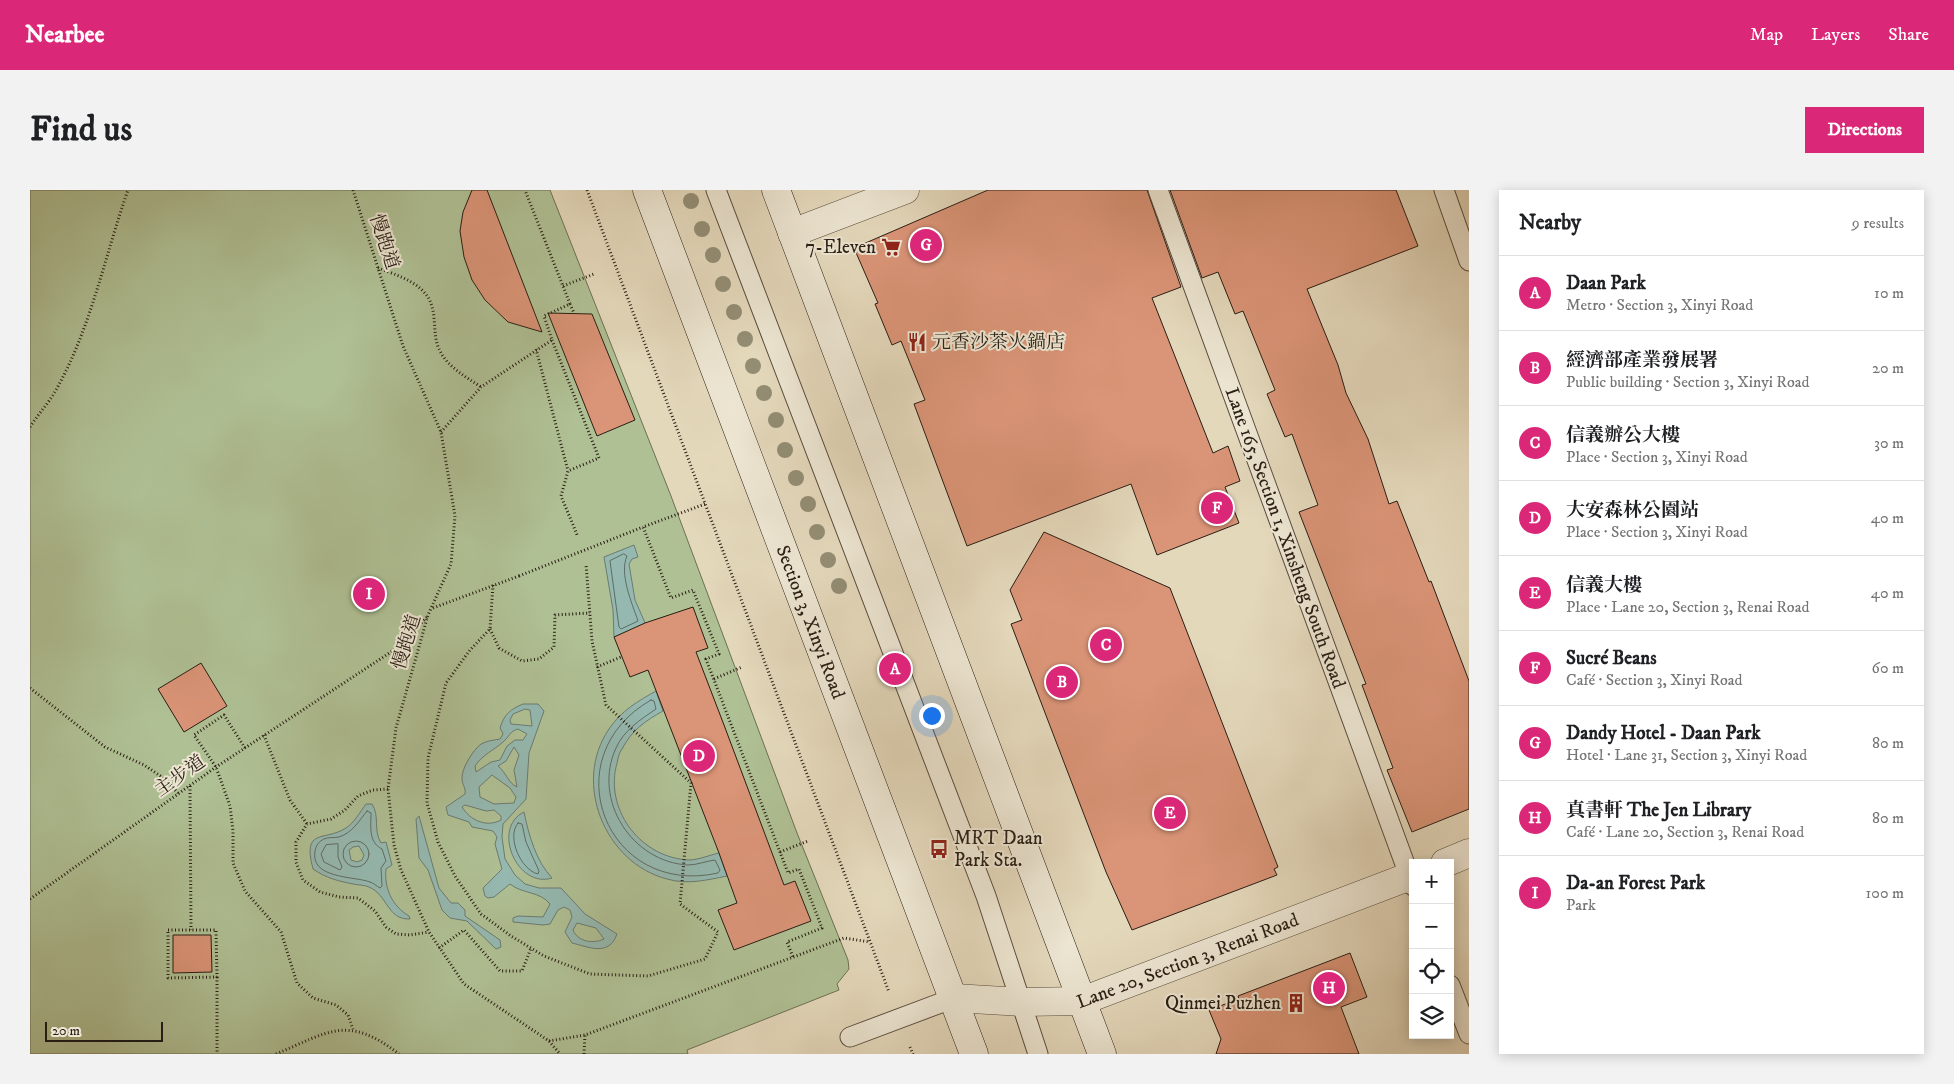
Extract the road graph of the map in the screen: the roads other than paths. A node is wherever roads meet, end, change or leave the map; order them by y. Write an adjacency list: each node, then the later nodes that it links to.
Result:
1 (647, 190): 14 (main road, Section 3, Xinyi Road)
2 (716, 190): 16 (lane)
3 (776, 190): 7 (main road)
4 (905, 190): 7 (main road)
5 (1158, 190): 11 (lane, Lane 165, Section 1, Xinsheng South Road)
6 (1444, 190): 8 (lane)
7 (792, 233): 15 (main road)
8 (1469, 260)
9 (1469, 853): 10 (main road)
10 (1454, 859)
11 (1409, 871)
12 (1409, 880): 15 (main road, Lane 20, Section 3, Renai Road)
13 (1453, 994): 17 (lane)
14 (954, 998): 16 (main road, Lane 20, Section 3, Renai Road); 18 (lane); 19 (main road, Section 3, Xinyi Road)
15 (1082, 1000): 16 (main road, Lane 20, Section 3, Renai Road); 21 (main road)
16 (1022, 1002): 20 (lane)
17 (1469, 1034)
18 (850, 1037)
19 (974, 1054)
20 (1038, 1054)
21 (1102, 1054)

